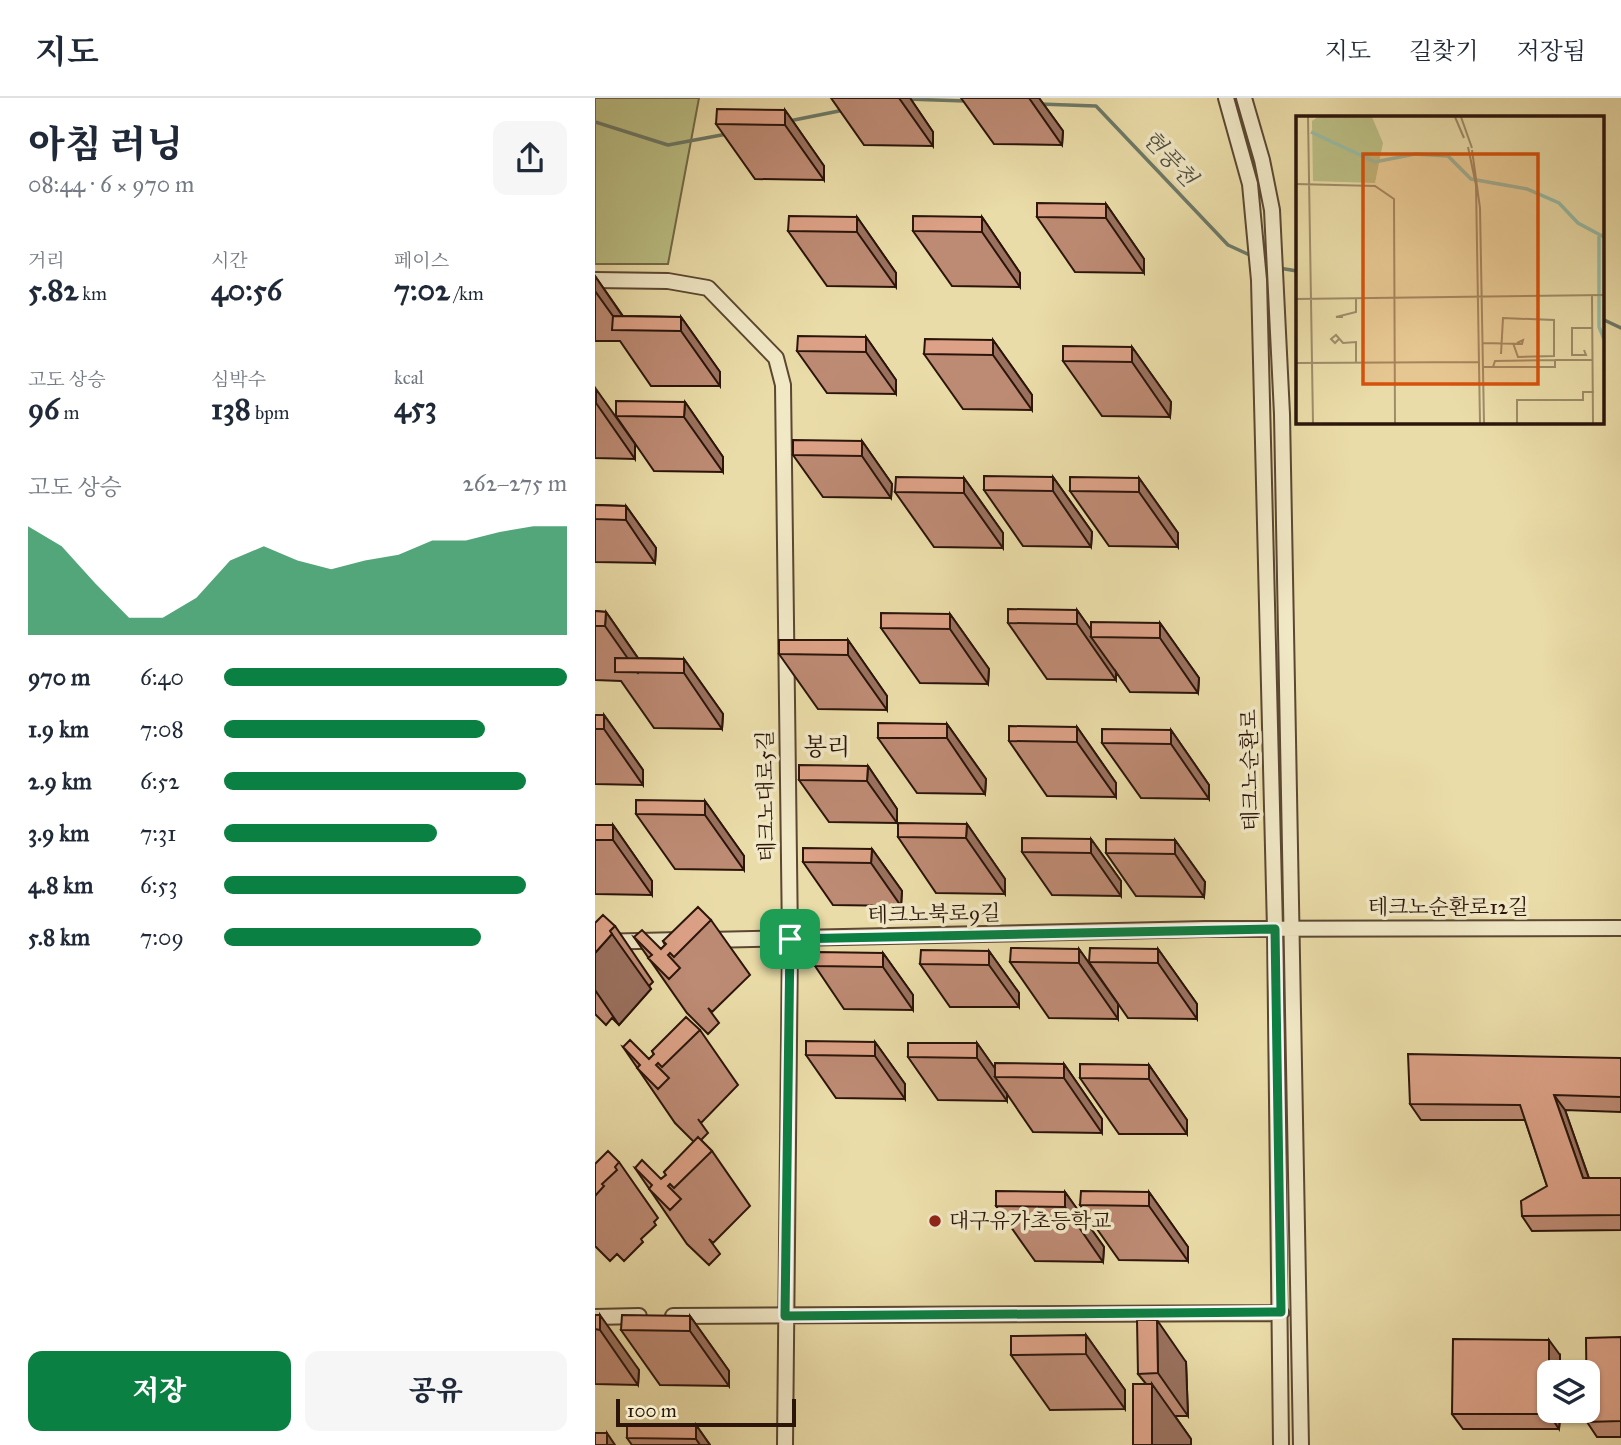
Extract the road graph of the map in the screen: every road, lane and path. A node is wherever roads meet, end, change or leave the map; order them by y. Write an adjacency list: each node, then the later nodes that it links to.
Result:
1 (1226, 98): 6 (street, 테크노순환로)
2 (1244, 98): 4 (street, 테크노순환로)
3 (595, 280): 7 (street, 테크노대로5길)
4 (1294, 928): 5 (street, 테크노순환로12길); 6 (street, 테크노순환로12길); 14 (street, 테크노순환로)
5 (1621, 928)
6 (1275, 929): 7 (street, 테크노북로9길); 9 (street, 테크노순환로)
7 (790, 939): 8 (street, 테크노북로9길); 10 (street, 테크노대로5길)
8 (595, 942)
9 (1281, 1312): 10 (street); 13 (street, 테크노순환로)
10 (785, 1316): 11 (street); 12 (street, 테크노대로5길)
11 (595, 1317)
12 (785, 1445)
13 (1281, 1445)
14 (1301, 1445)

